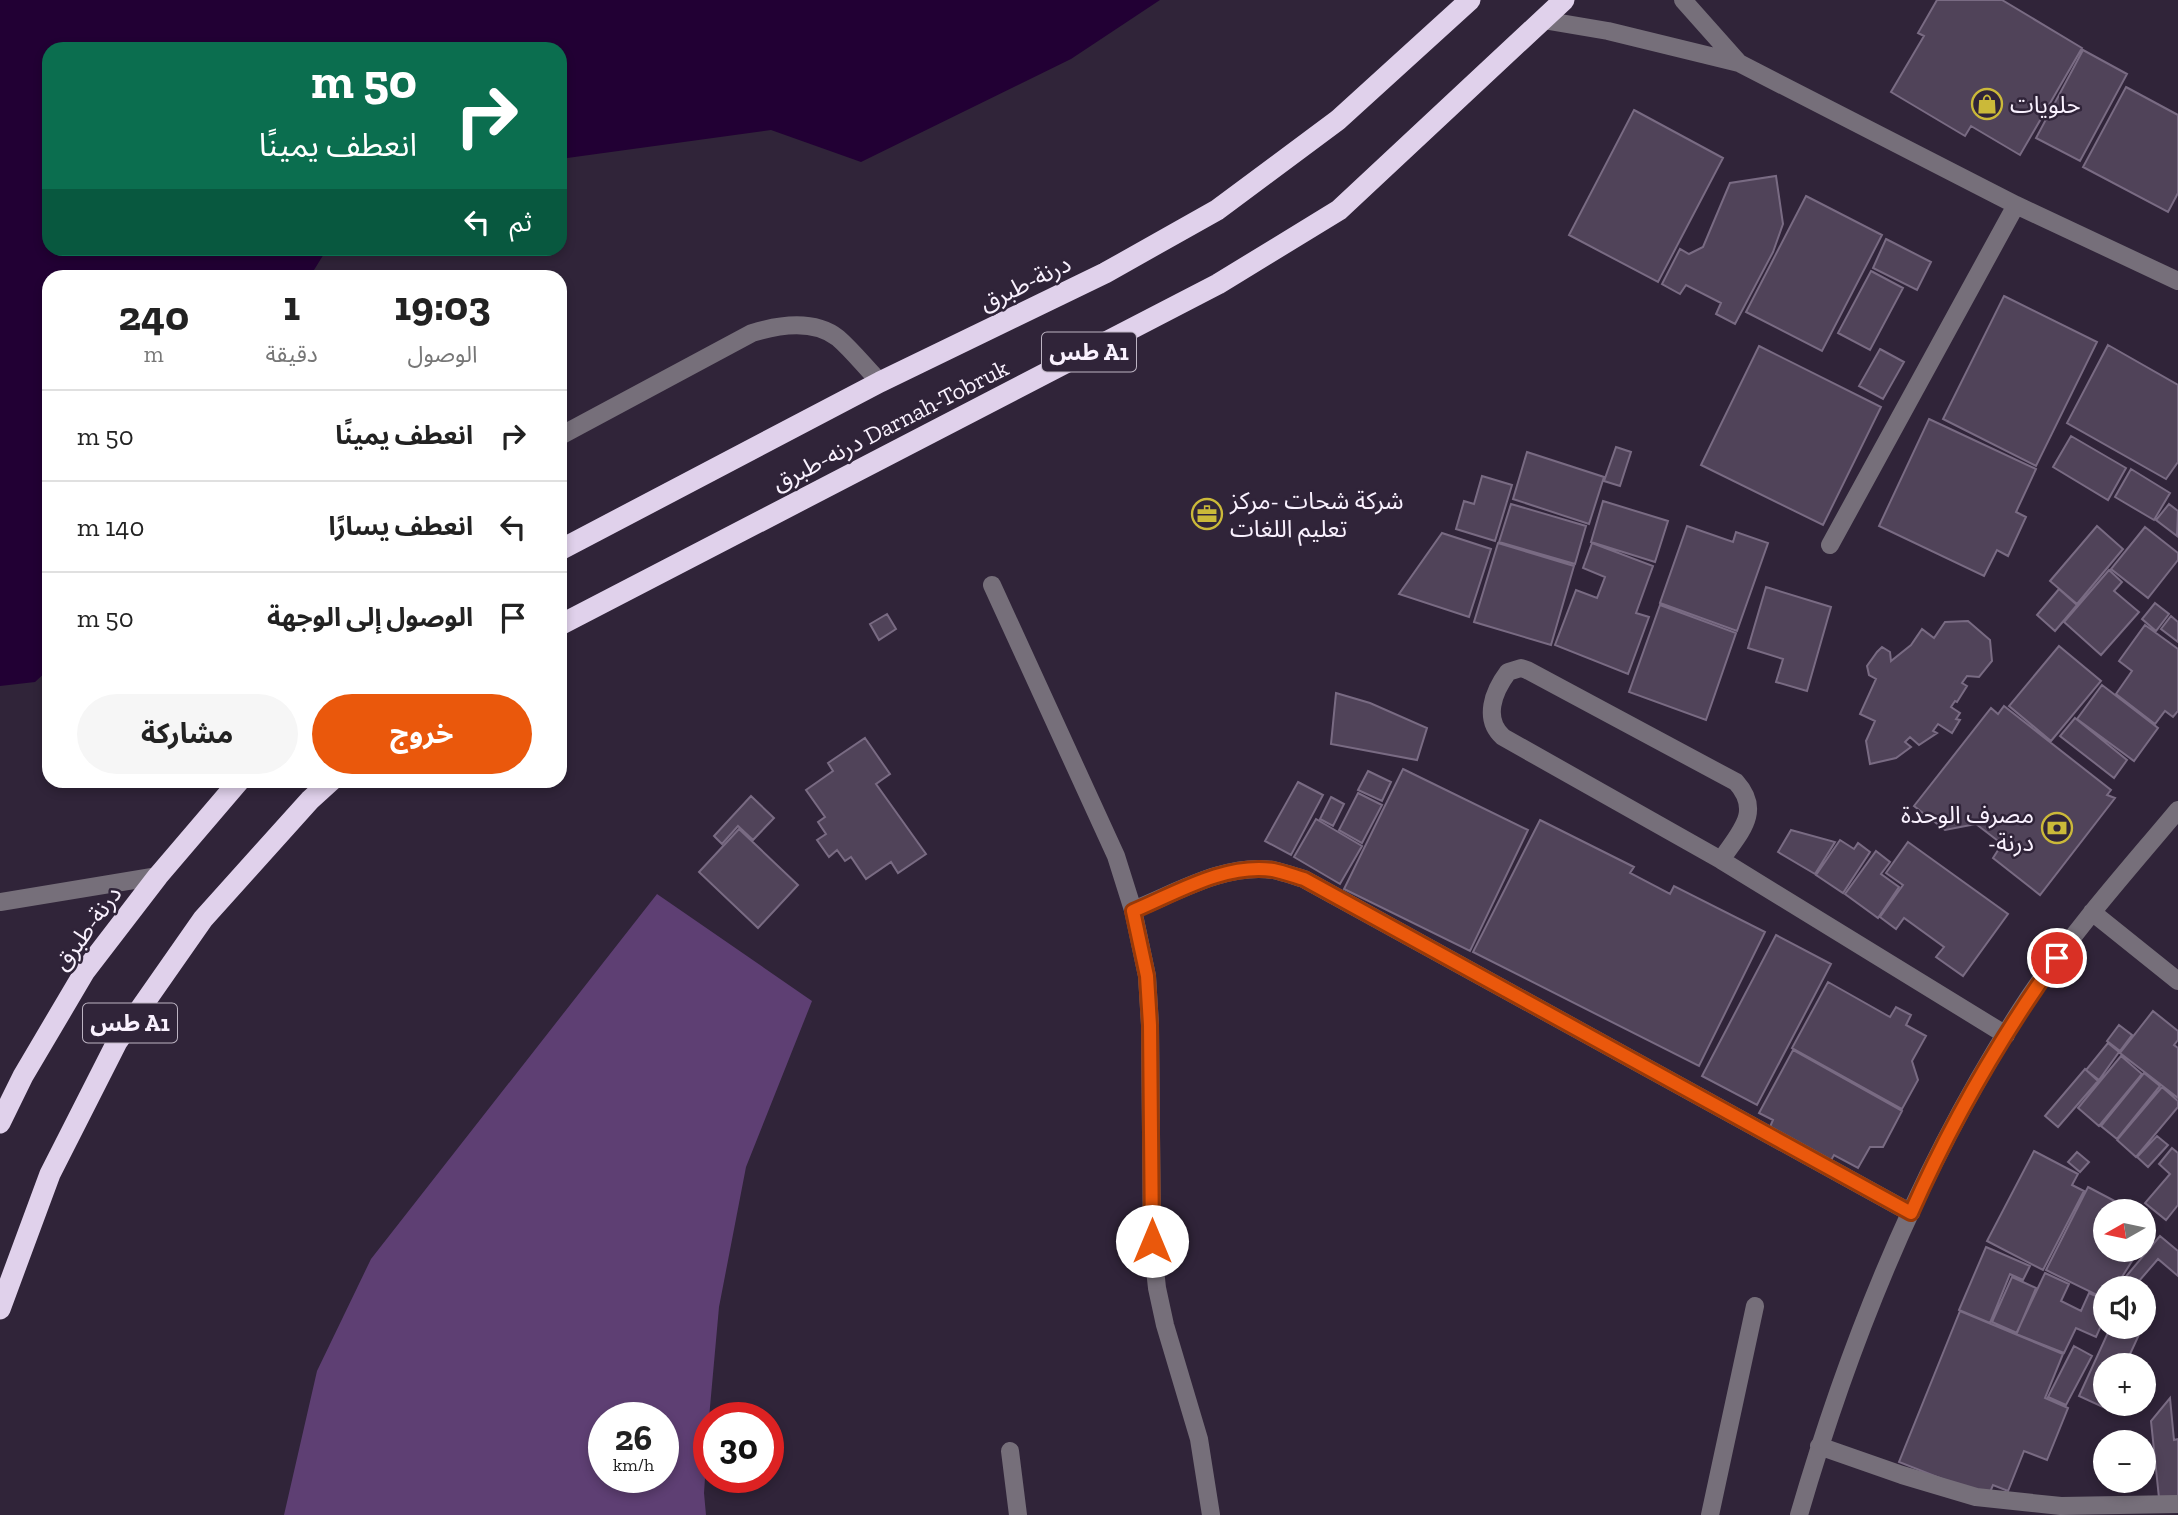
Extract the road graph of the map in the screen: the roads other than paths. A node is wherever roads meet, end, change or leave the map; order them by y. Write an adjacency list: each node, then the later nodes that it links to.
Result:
1 (1470, 0): 8 (highway, درنة-طبرق / طس A1)
2 (1564, 0): 4 (highway, درنه-طبرق Darnah-Tobruk / طس A1)
3 (1683, 0): 5 (street)
4 (1543, 20): 5 (street); 13 (highway, درنه-طبرق Darnah-Tobruk / طس A1)
5 (1739, 63): 6 (street)
6 (2016, 205): 7 (street); 10 (street)
7 (2178, 281)
8 (880, 382): 9 (street); 11 (highway, درنة-طبرق / طس A1)
9 (567, 432)
10 (1830, 545)
11 (567, 546)
12 (992, 585): 20 (street)
13 (567, 621)
14 (233, 788): 18 (highway, درنة-طبرق / طس A1)
15 (323, 788): 27 (highway, طس A1)
16 (2178, 810): 21 (street)
17 (1721, 860): 17 (street); 23 (street)
18 (158, 876): 19 (street); 24 (highway, درنة-طبرق / طس A1)
19 (0, 902)
20 (1133, 911): 25 (street); 32 (street)
21 (2092, 912): 22 (street); 23 (street)
22 (2178, 981)
23 (2006, 1035): 25 (street)
24 (0, 1123)
25 (1911, 1213): 28 (street)
26 (1755, 1306): 33 (street)
27 (0, 1309)
28 (1819, 1446): 30 (street); 34 (street)
29 (1010, 1451): 31 (street)
30 (2178, 1504)
31 (1018, 1515)
32 (1210, 1515)
33 (1710, 1515)
34 (1799, 1515)

